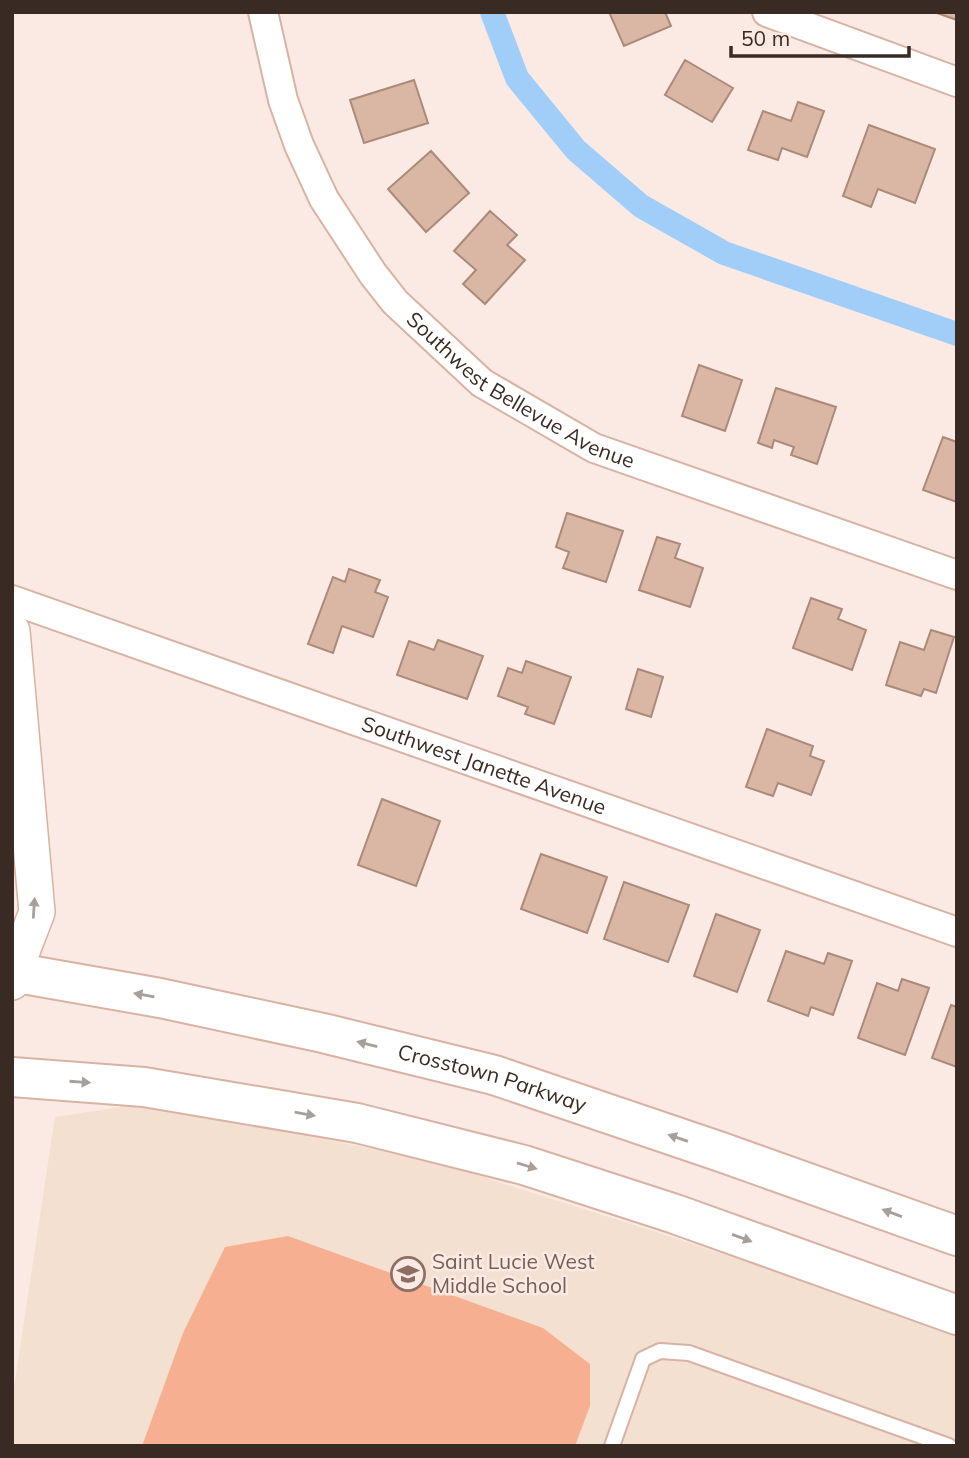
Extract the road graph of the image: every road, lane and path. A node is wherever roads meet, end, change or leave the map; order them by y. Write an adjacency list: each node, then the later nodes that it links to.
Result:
1 (263, 12): 4 (street, Southwest Bellevue Avenue)
2 (767, 12): 3 (street)
3 (957, 82)
4 (957, 575)
5 (12, 600): 7 (street, Southwest Janette Avenue)
6 (12, 631): 8 (street, one-way to 6)
7 (957, 932)
8 (13, 974): 10 (main road, Crosstown Parkway, one-way to 8)
9 (12, 1077): 11 (main road, one-way to 11)
10 (957, 1236)
11 (957, 1315)
12 (612, 1446): 13 (lane)
13 (949, 1446)

